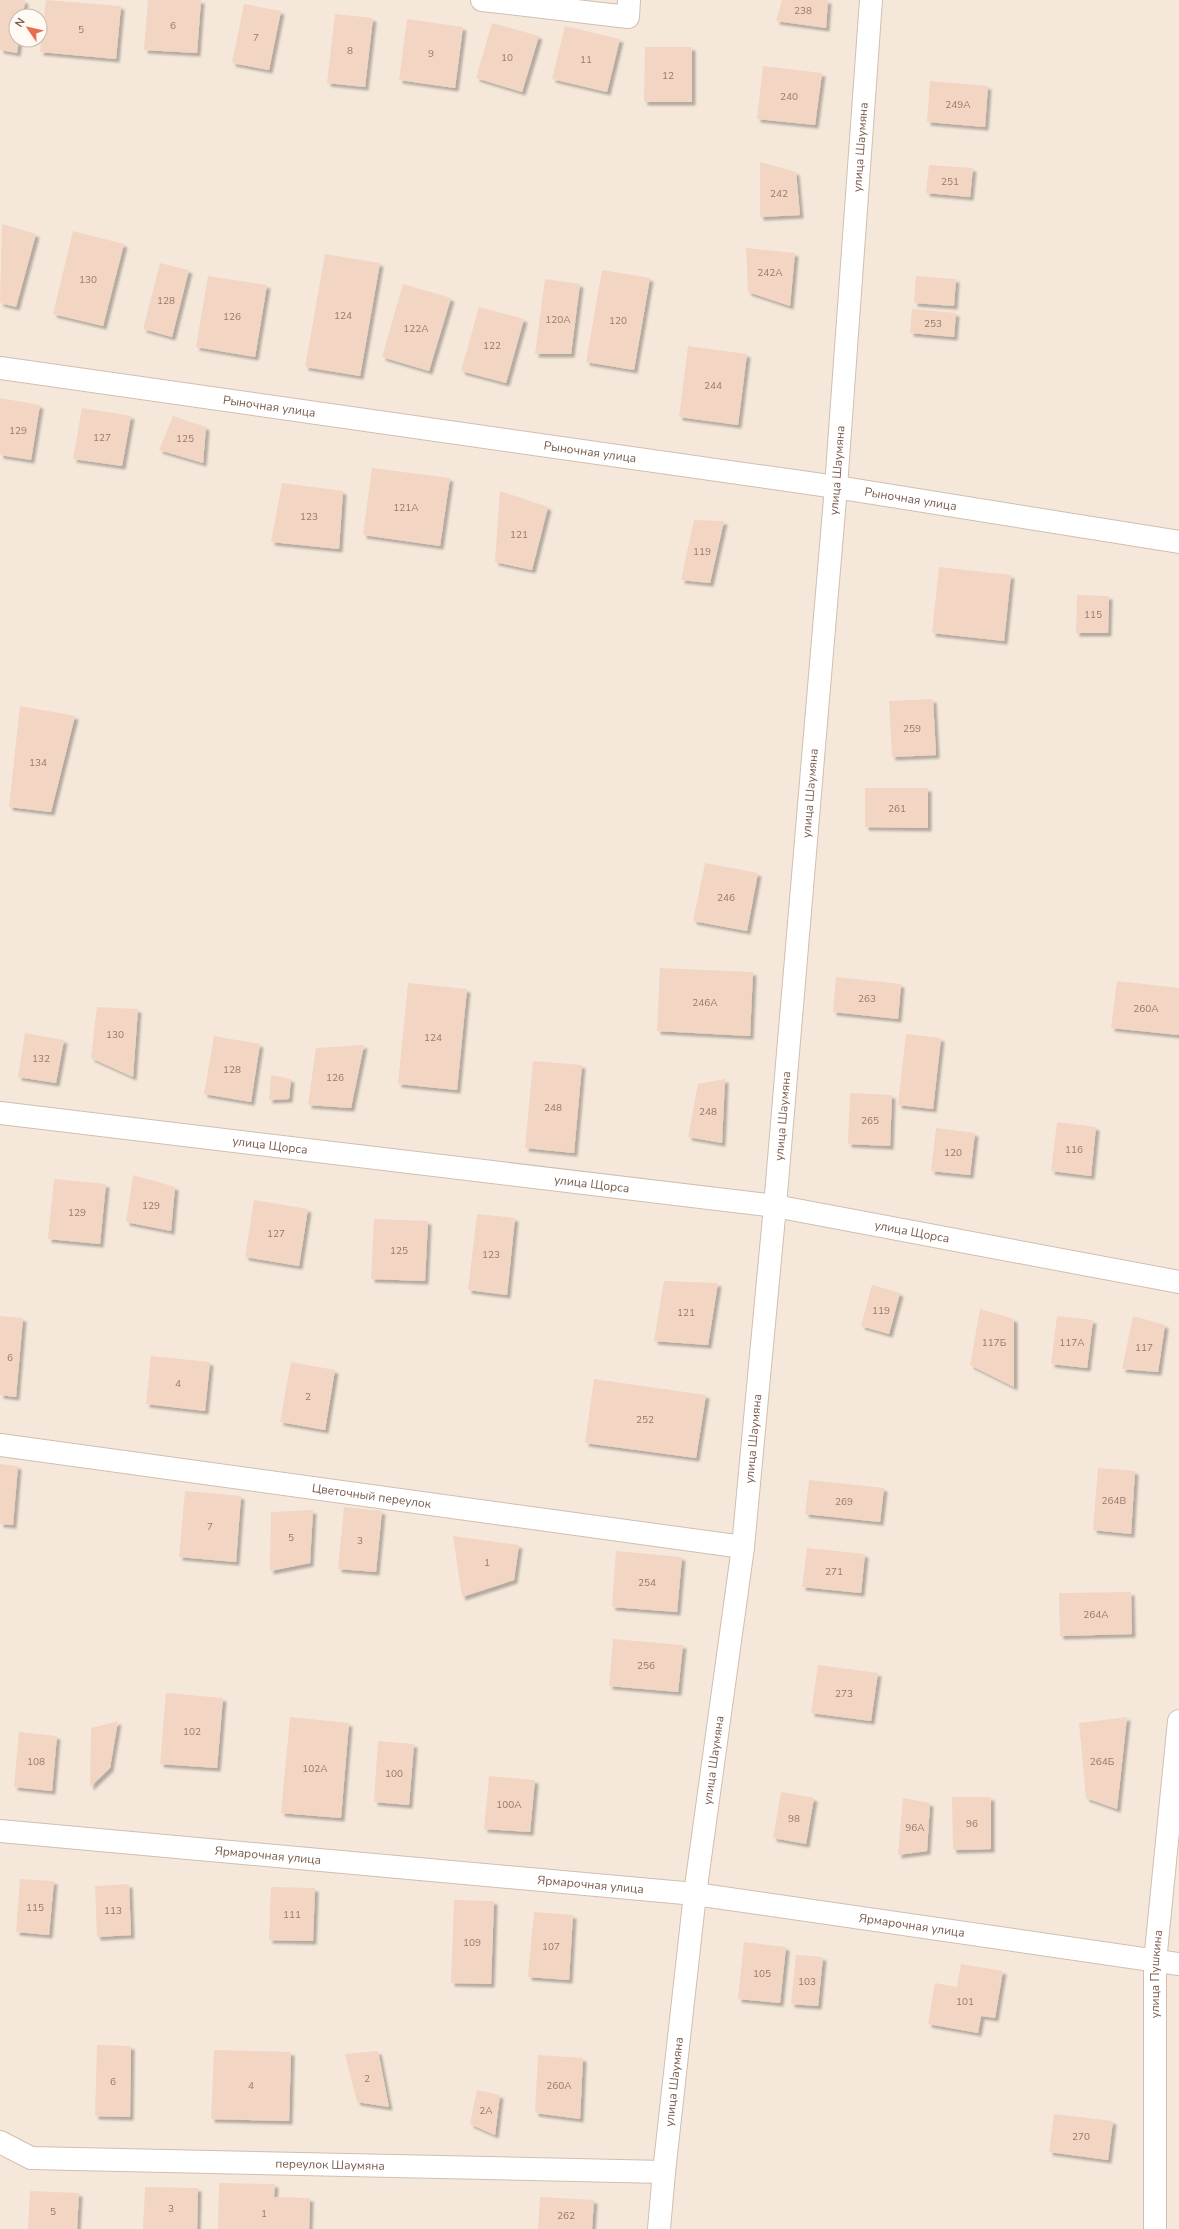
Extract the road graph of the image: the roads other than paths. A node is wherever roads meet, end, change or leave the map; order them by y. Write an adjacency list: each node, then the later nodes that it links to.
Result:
1 (482, 0): 2 (street)
2 (629, 0)
3 (871, 0): 5 (street, улица Шаумяна)
4 (0, 368): 5 (street, Рыночная улица)
5 (836, 487): 6 (street, Рыночная улица); 8 (street, улица Шаумяна)
6 (1179, 542)
7 (0, 1113): 8 (street, улица Щорса)
8 (775, 1206): 9 (street, улица Щорса); 11 (street, улица Шаумяна)
9 (1179, 1282)
10 (0, 1445): 11 (street, Цветочный переулок)
11 (743, 1547): 14 (street, улица Шаумяна)
12 (1179, 1721): 15 (street, улица Пушкина)
13 (0, 1831): 14 (street, Ярмарочная улица)
14 (694, 1894): 15 (street, Ярмарочная улица); 18 (street, улица Шаумяна)
15 (1155, 1962): 16 (street, Ярмарочная улица); 20 (street, улица Пушкина)
16 (1179, 1964)
17 (0, 2142): 18 (street, переулок Шаумяна)
18 (664, 2172): 19 (street, улица Шаумяна)
19 (659, 2229)
20 (1155, 2229)

